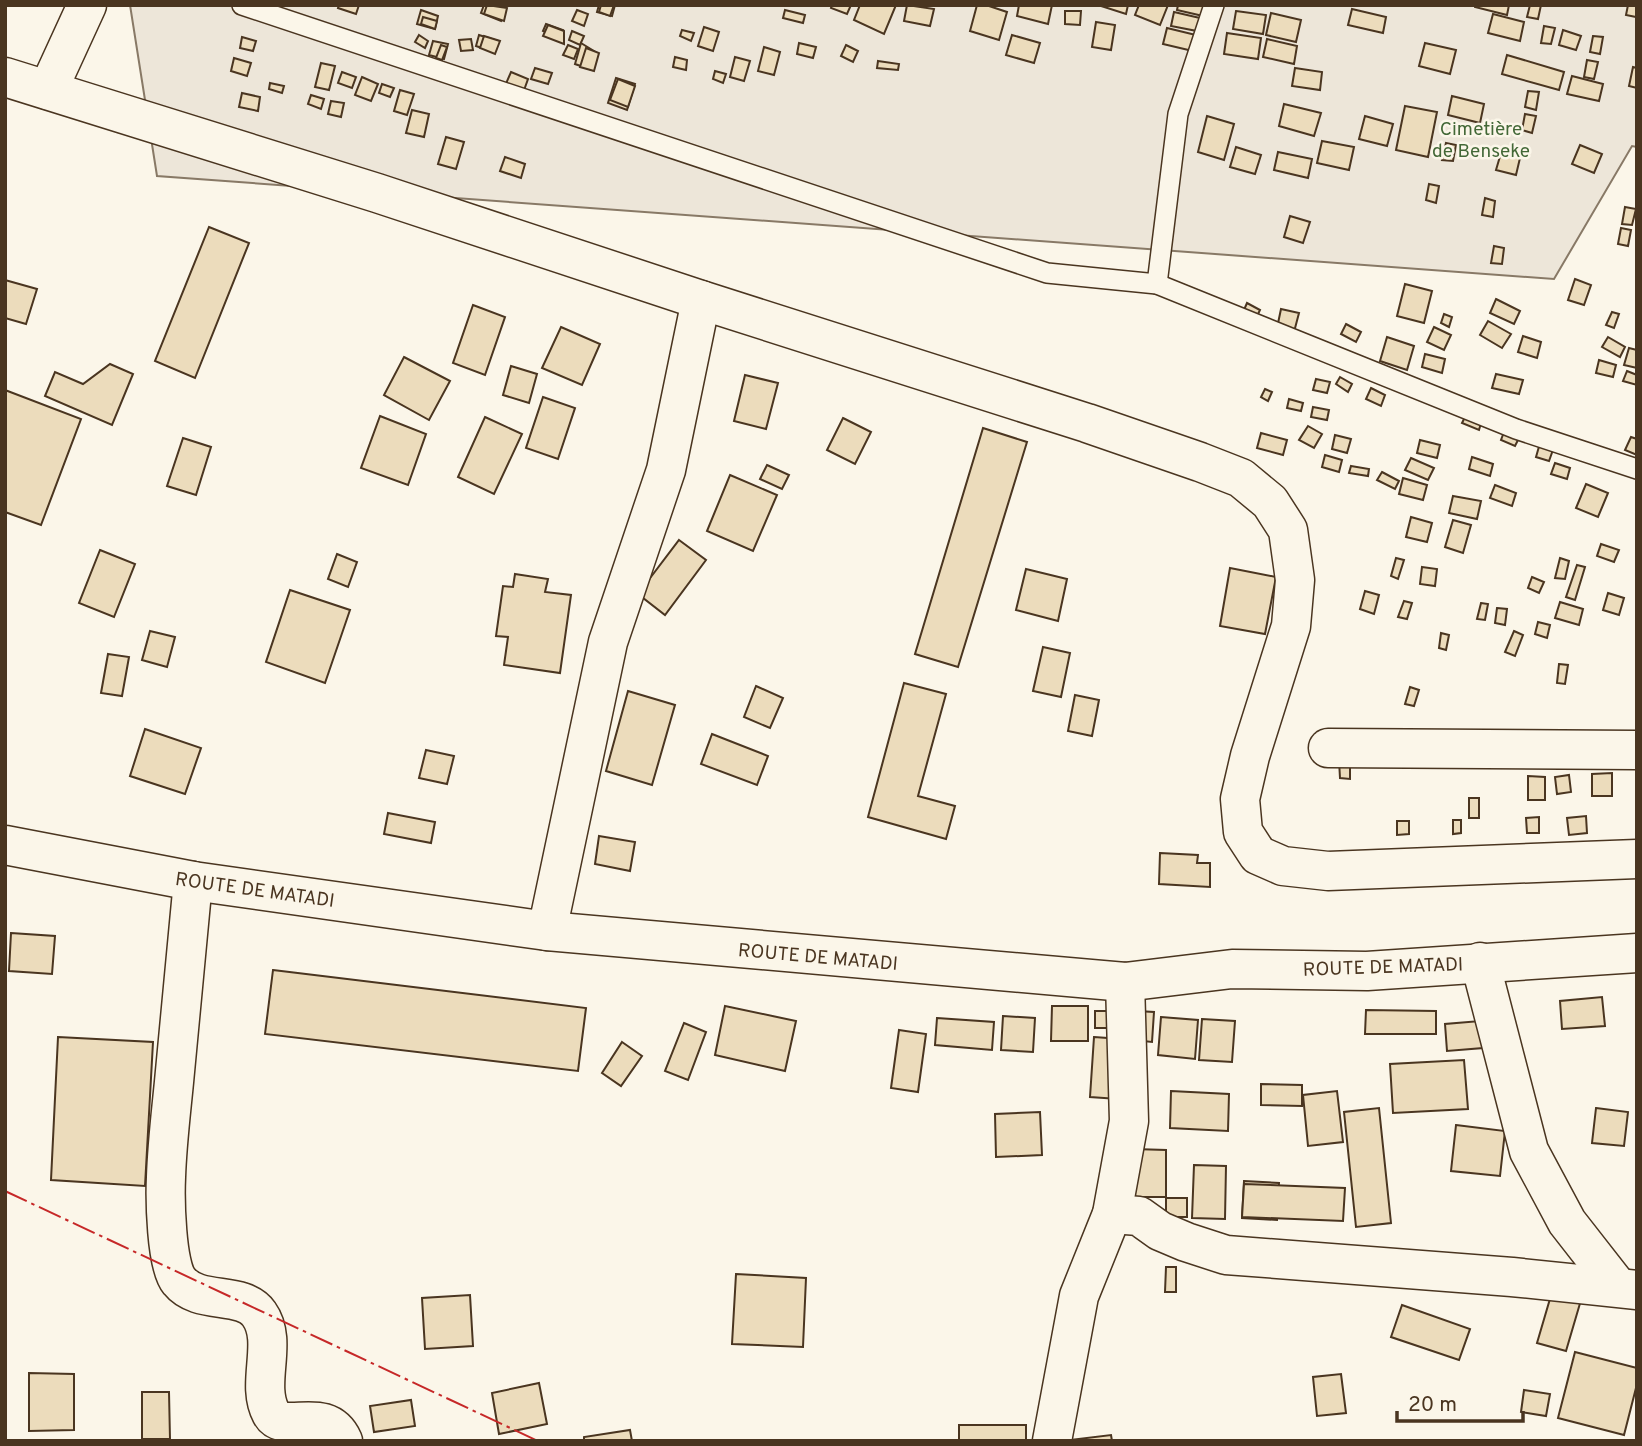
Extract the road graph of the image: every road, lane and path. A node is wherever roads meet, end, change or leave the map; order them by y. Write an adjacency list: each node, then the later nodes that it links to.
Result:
1 (87, 5): 5 (main road)
2 (242, 5): 6 (lane)
3 (1214, 5): 6 (lane)
4 (5, 77): 5 (main road)
5 (48, 90): 7 (main road)
6 (1157, 284): 8 (lane)
7 (702, 300): 12 (main road); 14 (main road)
8 (1637, 469)
9 (1328, 748): 10 (main road)
10 (1637, 750)
11 (5, 845): 13 (main road, ROUTE DE MATADI)
12 (1637, 859)
13 (193, 881): 14 (main road, ROUTE DE MATADI); 20 (main road)
14 (547, 931): 17 (main road, ROUTE DE MATADI)
15 (1637, 953): 16 (main road, ROUTE DE MATADI)
16 (1480, 962): 17 (main road, ROUTE DE MATADI); 19 (main road)
17 (1125, 982): 18 (main road)
18 (1112, 1214): 19 (main road); 21 (main road)
19 (1627, 1288)
20 (343, 1441)
21 (1052, 1441)

